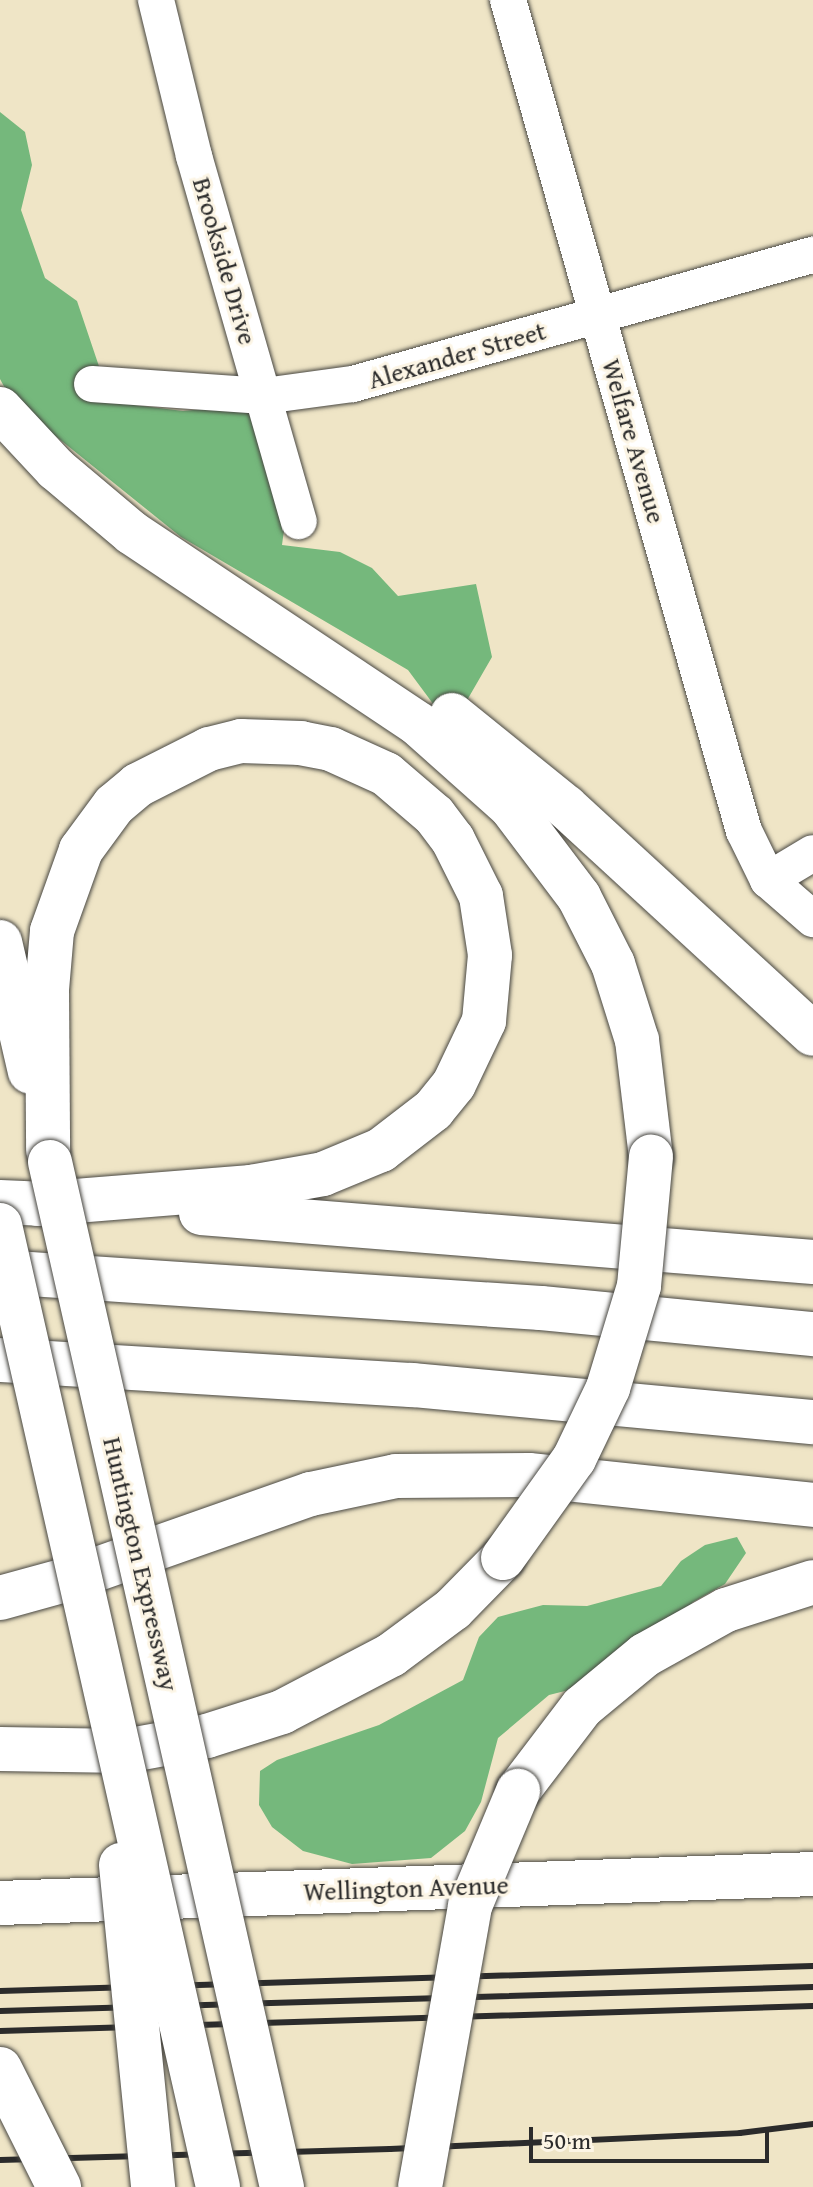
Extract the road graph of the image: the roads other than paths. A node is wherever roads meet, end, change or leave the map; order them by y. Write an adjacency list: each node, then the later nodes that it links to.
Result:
1 (156, 0): 6 (street, Brookside Drive)
2 (508, 0): 4 (street, Welfare Avenue)
3 (813, 255): 4 (street, Alexander Street)
4 (599, 315): 6 (street, Alexander Street); 11 (street, Welfare Avenue)
5 (92, 384): 6 (street, Alexander Street)
6 (264, 396): 8 (street, Brookside Drive)
7 (0, 409): 9 (main road)
8 (299, 521)
9 (132, 533): 14 (main road); 27 (main road, bridge)
10 (813, 853): 11 (street)
11 (768, 880): 12 (street)
12 (813, 919)
13 (0, 942): 15 (main road, Huntington Expressway)
14 (813, 1034)
15 (49, 1156): 16 (main road); 34 (main road, Huntington Expressway, bridge)
16 (19, 1203): 18 (main road)
17 (0, 1225): 26 (main road, bridge)
18 (813, 1262)
19 (0, 1272): 20 (main road)
20 (813, 1334)
21 (0, 1360): 22 (main road)
22 (813, 1422)
23 (813, 1505): 25 (main road)
24 (813, 1582): 35 (main road, bridge)
25 (0, 1598)
26 (101, 1676): 32 (main road, bridge); 33 (main road, bridge)
27 (0, 1749)
28 (813, 1874): 29 (main road, Wellington Avenue)
29 (0, 1903)
30 (0, 2069): 31 (main road, bridge)
31 (59, 2187)
32 (153, 2187)
33 (218, 2187)
34 (282, 2187)
35 (420, 2187)

